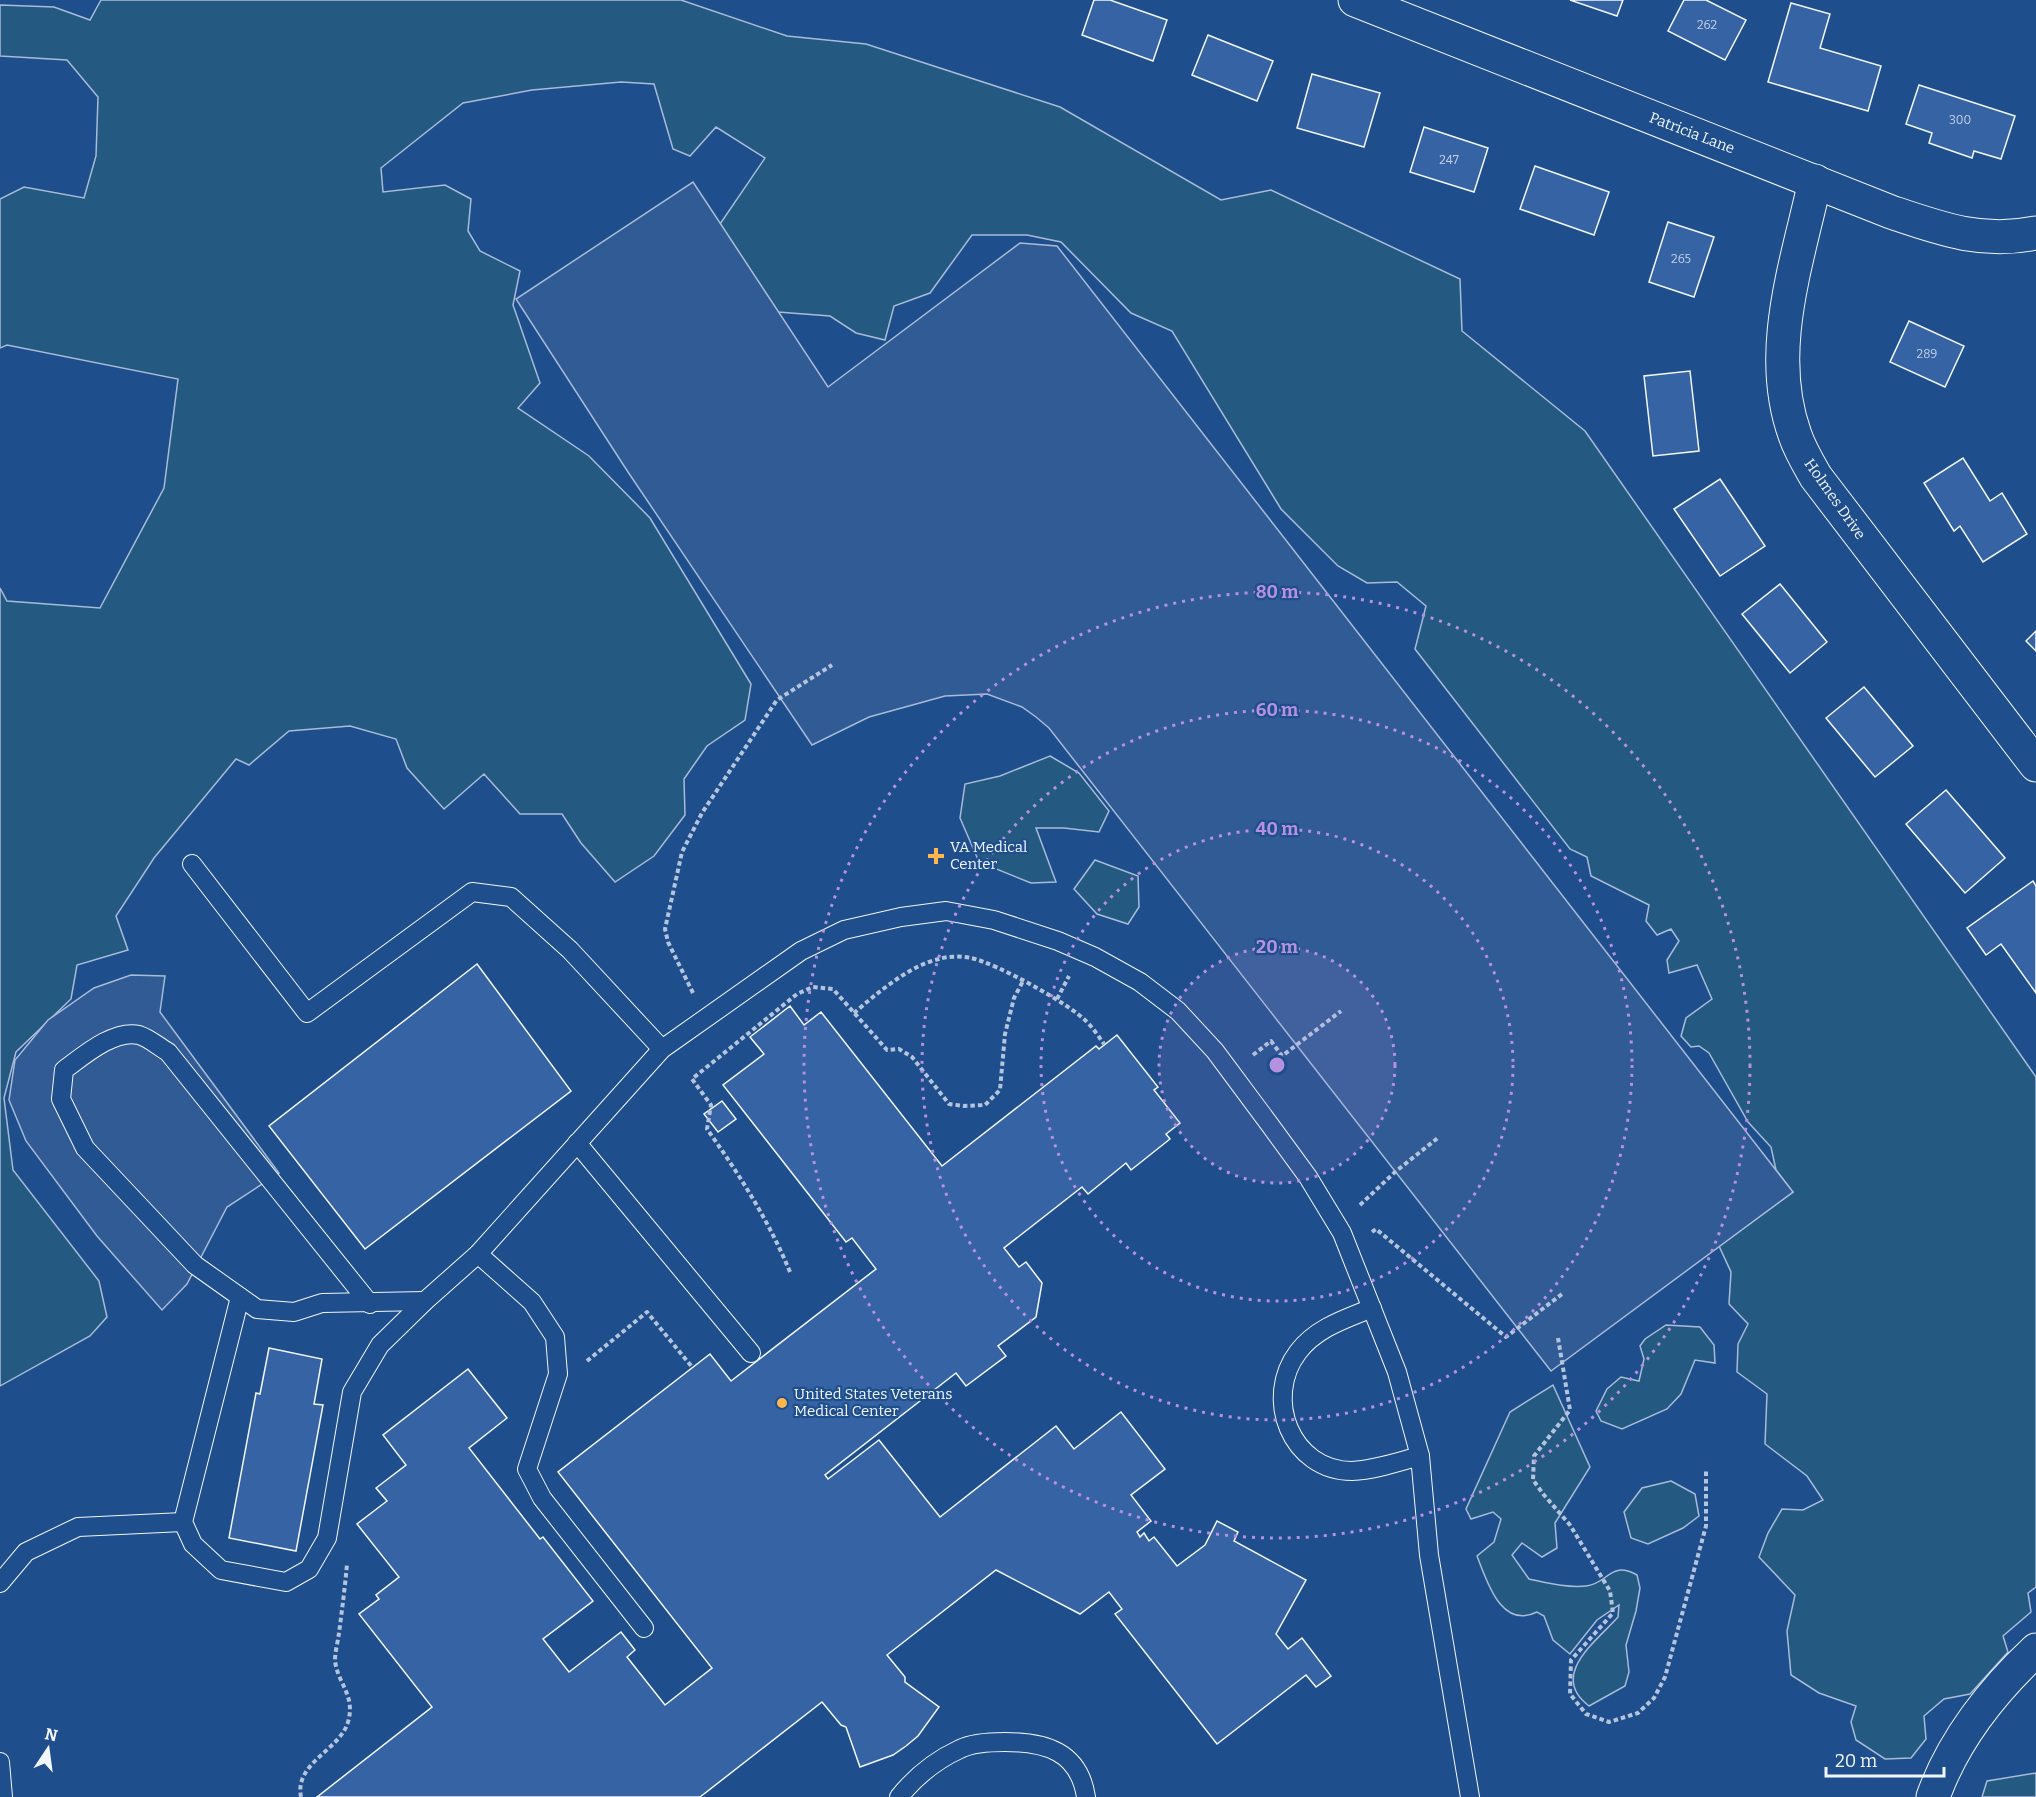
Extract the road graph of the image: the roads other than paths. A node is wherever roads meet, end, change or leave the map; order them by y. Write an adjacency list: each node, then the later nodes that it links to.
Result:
1 (1355, 0): 2 (street, Patricia Lane)
2 (1815, 181): 3 (street, Patricia Lane); 4 (street, Holmes Drive)
3 (2036, 233)
4 (2036, 765)
5 (192, 864): 6 (lane)
6 (662, 1049): 7 (lane); 12 (lane)
7 (577, 1143): 8 (lane); 13 (lane)
8 (478, 1254): 10 (lane); 17 (lane)
9 (240, 1297): 11 (lane); 11 (lane); 15 (lane)
10 (425, 1301): 11 (lane); 15 (lane)
11 (370, 1304)
12 (1372, 1308): 14 (lane); 14 (lane)
13 (751, 1353)
14 (1420, 1456): 23 (lane)
15 (183, 1522): 16 (lane)
16 (0, 1583)
17 (644, 1628)
18 (2036, 1650): 24 (street)
19 (0, 1762): 20 (lane)
20 (3, 1797)
21 (899, 1797): 22 (lane)
22 (1086, 1797)
23 (1470, 1797)
24 (1933, 1797)

